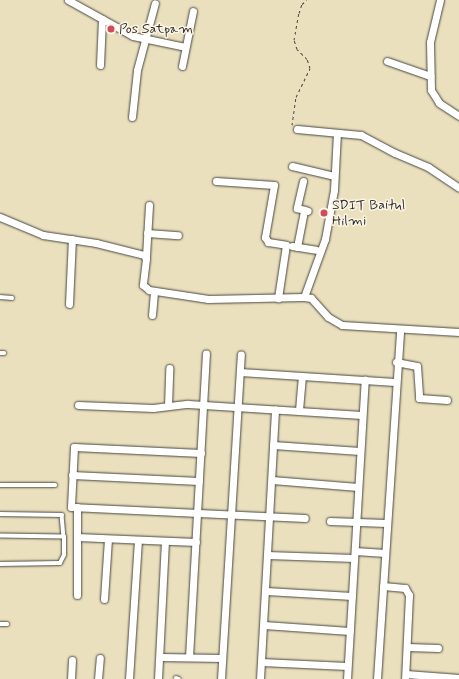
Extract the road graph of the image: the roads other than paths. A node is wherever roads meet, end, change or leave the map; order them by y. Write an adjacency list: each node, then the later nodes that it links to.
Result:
1 (68, 0): 5 (street)
2 (440, 0): 13 (street)
3 (155, 3): 8 (street)
4 (193, 11): 9 (street)
5 (102, 19): 6 (street); 7 (street)
6 (110, 24): 7 (street); 8 (street)
7 (101, 38): 11 (street)
8 (147, 40): 9 (street); 15 (street)
9 (185, 47): 12 (street)
10 (387, 61): 13 (street)
11 (100, 65)
12 (182, 66)
13 (430, 76): 14 (street)
14 (459, 116)
15 (132, 117)
16 (297, 129): 17 (street)
17 (337, 133): 19 (street); 22 (street)
18 (292, 166): 19 (street)
19 (334, 176): 34 (street)
20 (216, 181): 28 (street)
21 (303, 181): 29 (street)
22 (459, 188)
23 (149, 205): 25 (street)
24 (0, 217): 27 (street)
25 (148, 234): 26 (street); 31 (street)
26 (178, 235)
27 (72, 239): 31 (street); 37 (street)
28 (286, 245): 29 (street); 36 (street)
29 (297, 247): 30 (street)
30 (316, 250)
31 (146, 256): 32 (street)
32 (154, 291): 36 (street); 38 (street)
33 (0, 297): 35 (lane)
34 (304, 297): 36 (street); 39 (street)
35 (12, 298)
36 (278, 298)
37 (69, 304)
38 (152, 314)
39 (400, 330): 40 (street); 43 (street)
40 (459, 332)
41 (206, 353): 51 (street)
42 (241, 355): 45 (street)
43 (396, 362): 48 (street); 49 (street)
44 (169, 368): 52 (street)
45 (240, 372): 46 (street); 53 (street)
46 (302, 376): 47 (street); 55 (street)
47 (365, 380): 48 (street); 56 (street)
48 (395, 382): 74 (street)
49 (447, 400)
50 (78, 405): 52 (street)
51 (204, 405): 52 (street); 53 (street); 59 (street)
52 (168, 406)
53 (238, 407): 54 (street); 69 (street)
54 (275, 409): 55 (street); 57 (street)
55 (299, 410): 56 (street)
56 (362, 415): 58 (street)
57 (273, 445): 58 (street); 61 (street)
58 (360, 451): 65 (street)
59 (201, 453): 60 (street); 62 (street)
60 (72, 475): 62 (street); 66 (street)
61 (272, 480): 65 (street); 70 (street)
62 (199, 481): 67 (street)
63 (0, 485): 64 (lane)
64 (55, 485)
65 (358, 487): 73 (street)
66 (77, 507): 67 (street); 77 (street)
67 (197, 512): 69 (street); 81 (street)
68 (0, 514): 76 (lane)
69 (232, 514): 70 (street); 100 (street)
70 (269, 516): 71 (street); 84 (street)
71 (305, 518)
72 (330, 521): 73 (street)
73 (356, 522): 74 (street); 83 (street)
74 (386, 523): 82 (street)
75 (0, 536): 76 (lane)
76 (64, 537): 85 (lane)
77 (77, 537): 78 (street); 88 (street)
78 (108, 539): 79 (street); 90 (street)
79 (138, 540): 80 (street); 108 (street)
80 (165, 542): 81 (street); 97 (street)
81 (196, 542): 98 (street)
82 (385, 553): 83 (street); 86 (street)
83 (355, 554): 84 (street); 89 (street)
84 (267, 555): 87 (street)
85 (0, 564)
86 (383, 586): 95 (street); 113 (street)
87 (266, 591): 89 (street); 93 (street)
88 (77, 595)
89 (352, 596): 94 (street)
90 (104, 599)
91 (0, 624): 92 (lane)
92 (7, 624)
93 (264, 625): 94 (street); 102 (street)
94 (350, 631): 103 (street)
95 (407, 647): 96 (street); 104 (street)
96 (438, 648)
97 (160, 656): 98 (street); 109 (street)
98 (189, 657): 100 (street)
99 (100, 658): 107 (street)
100 (222, 658): 110 (street)
101 (72, 660): 106 (street)
102 (261, 662): 103 (street); 111 (street)
103 (347, 666): 112 (street)
104 (406, 677): 105 (street)
105 (459, 678)
106 (71, 679)
107 (98, 679)
108 (130, 679)
109 (158, 679)
110 (221, 679)
111 (260, 679)
112 (347, 679)
113 (377, 679)

